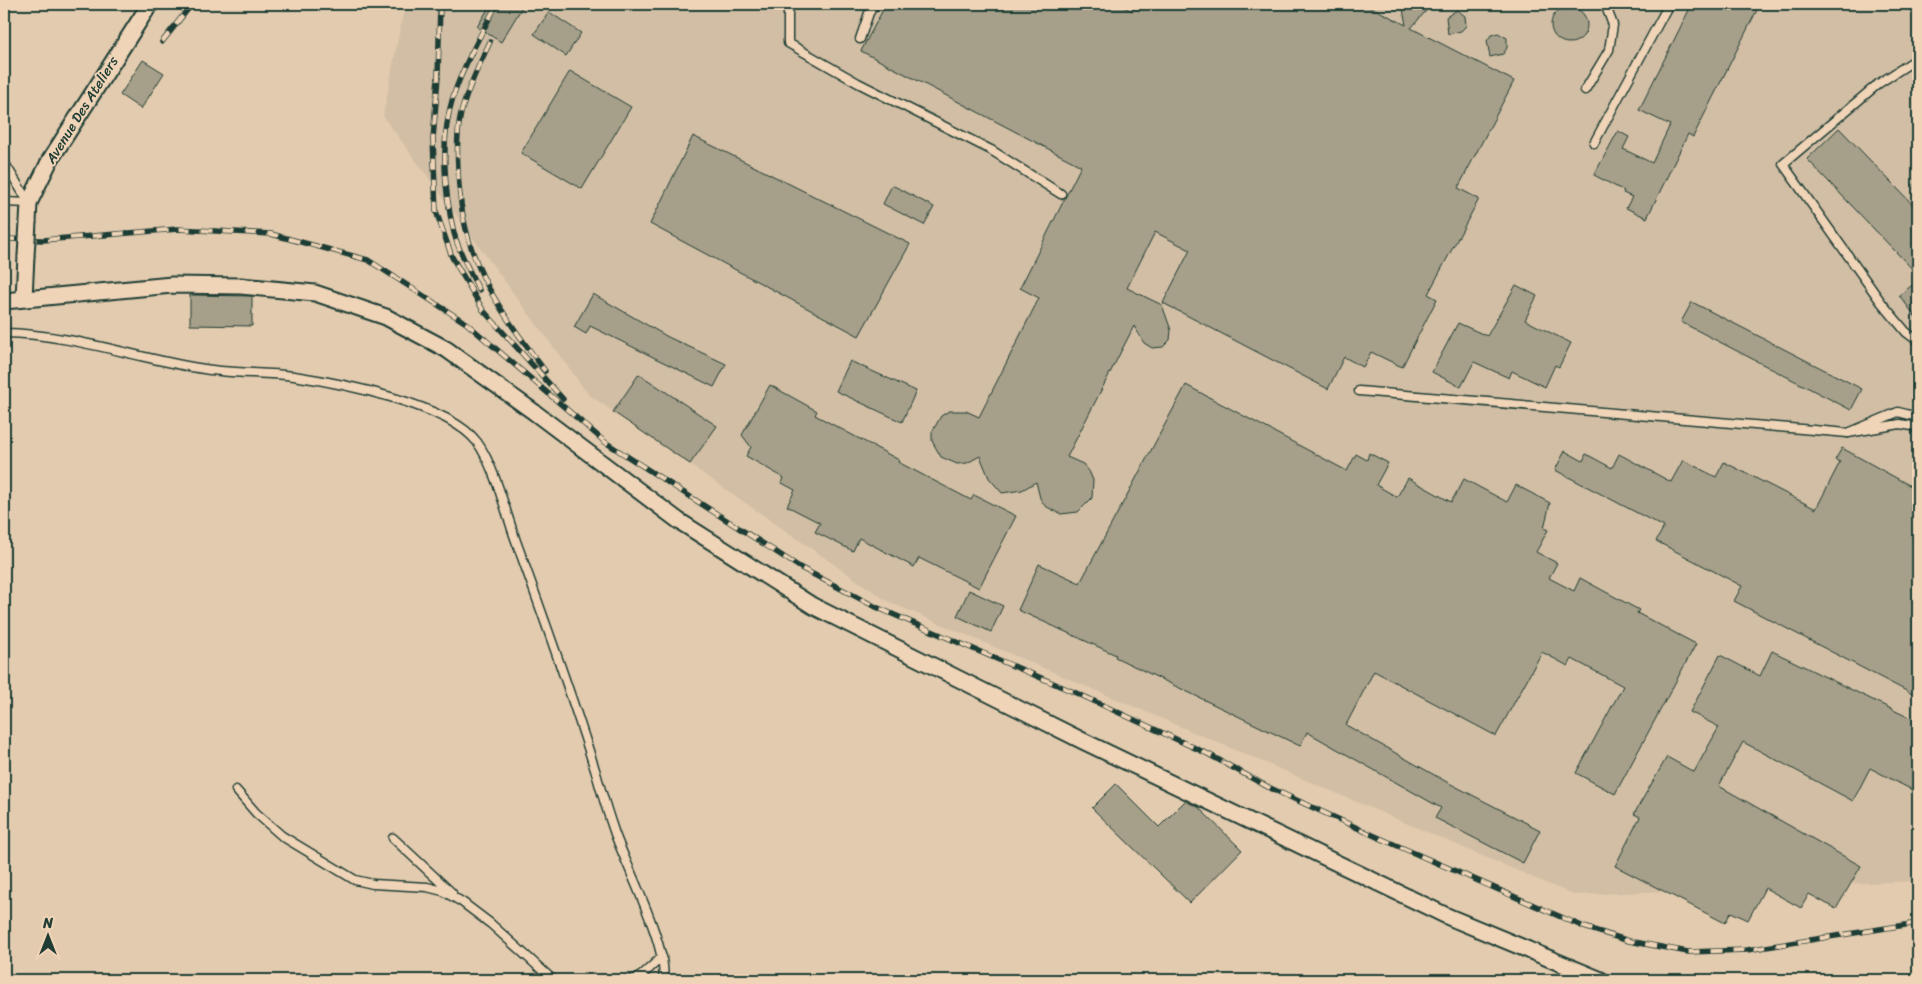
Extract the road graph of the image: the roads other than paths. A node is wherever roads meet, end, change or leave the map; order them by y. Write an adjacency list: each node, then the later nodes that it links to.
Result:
1 (150, 4): 13 (street, Avenue Des Ateliers)
2 (788, 4): 11 (lane)
3 (875, 4): 6 (lane)
4 (1605, 4): 8 (lane)
5 (1669, 4): 9 (lane)
6 (860, 40)
7 (1918, 58): 17 (lane)
8 (1585, 90)
9 (1594, 143)
10 (4, 162): 13 (lane)
11 (1061, 194)
12 (4, 202): 13 (lane)
13 (29, 203): 14 (street, Avenue Des Ateliers, bridge)
14 (24, 298): 15 (street); 29 (street)
15 (4, 301)
16 (4, 333): 25 (lane)
17 (1918, 341)
18 (1359, 391): 21 (lane)
19 (1918, 417): 21 (lane)
20 (1918, 427): 21 (lane)
21 (1848, 432)
22 (236, 790): 24 (lane)
23 (393, 838): 24 (lane)
24 (462, 902): 26 (lane)
25 (662, 957): 27 (lane); 28 (lane)
26 (553, 980)
27 (631, 980)
28 (663, 980)
29 (1601, 980)

